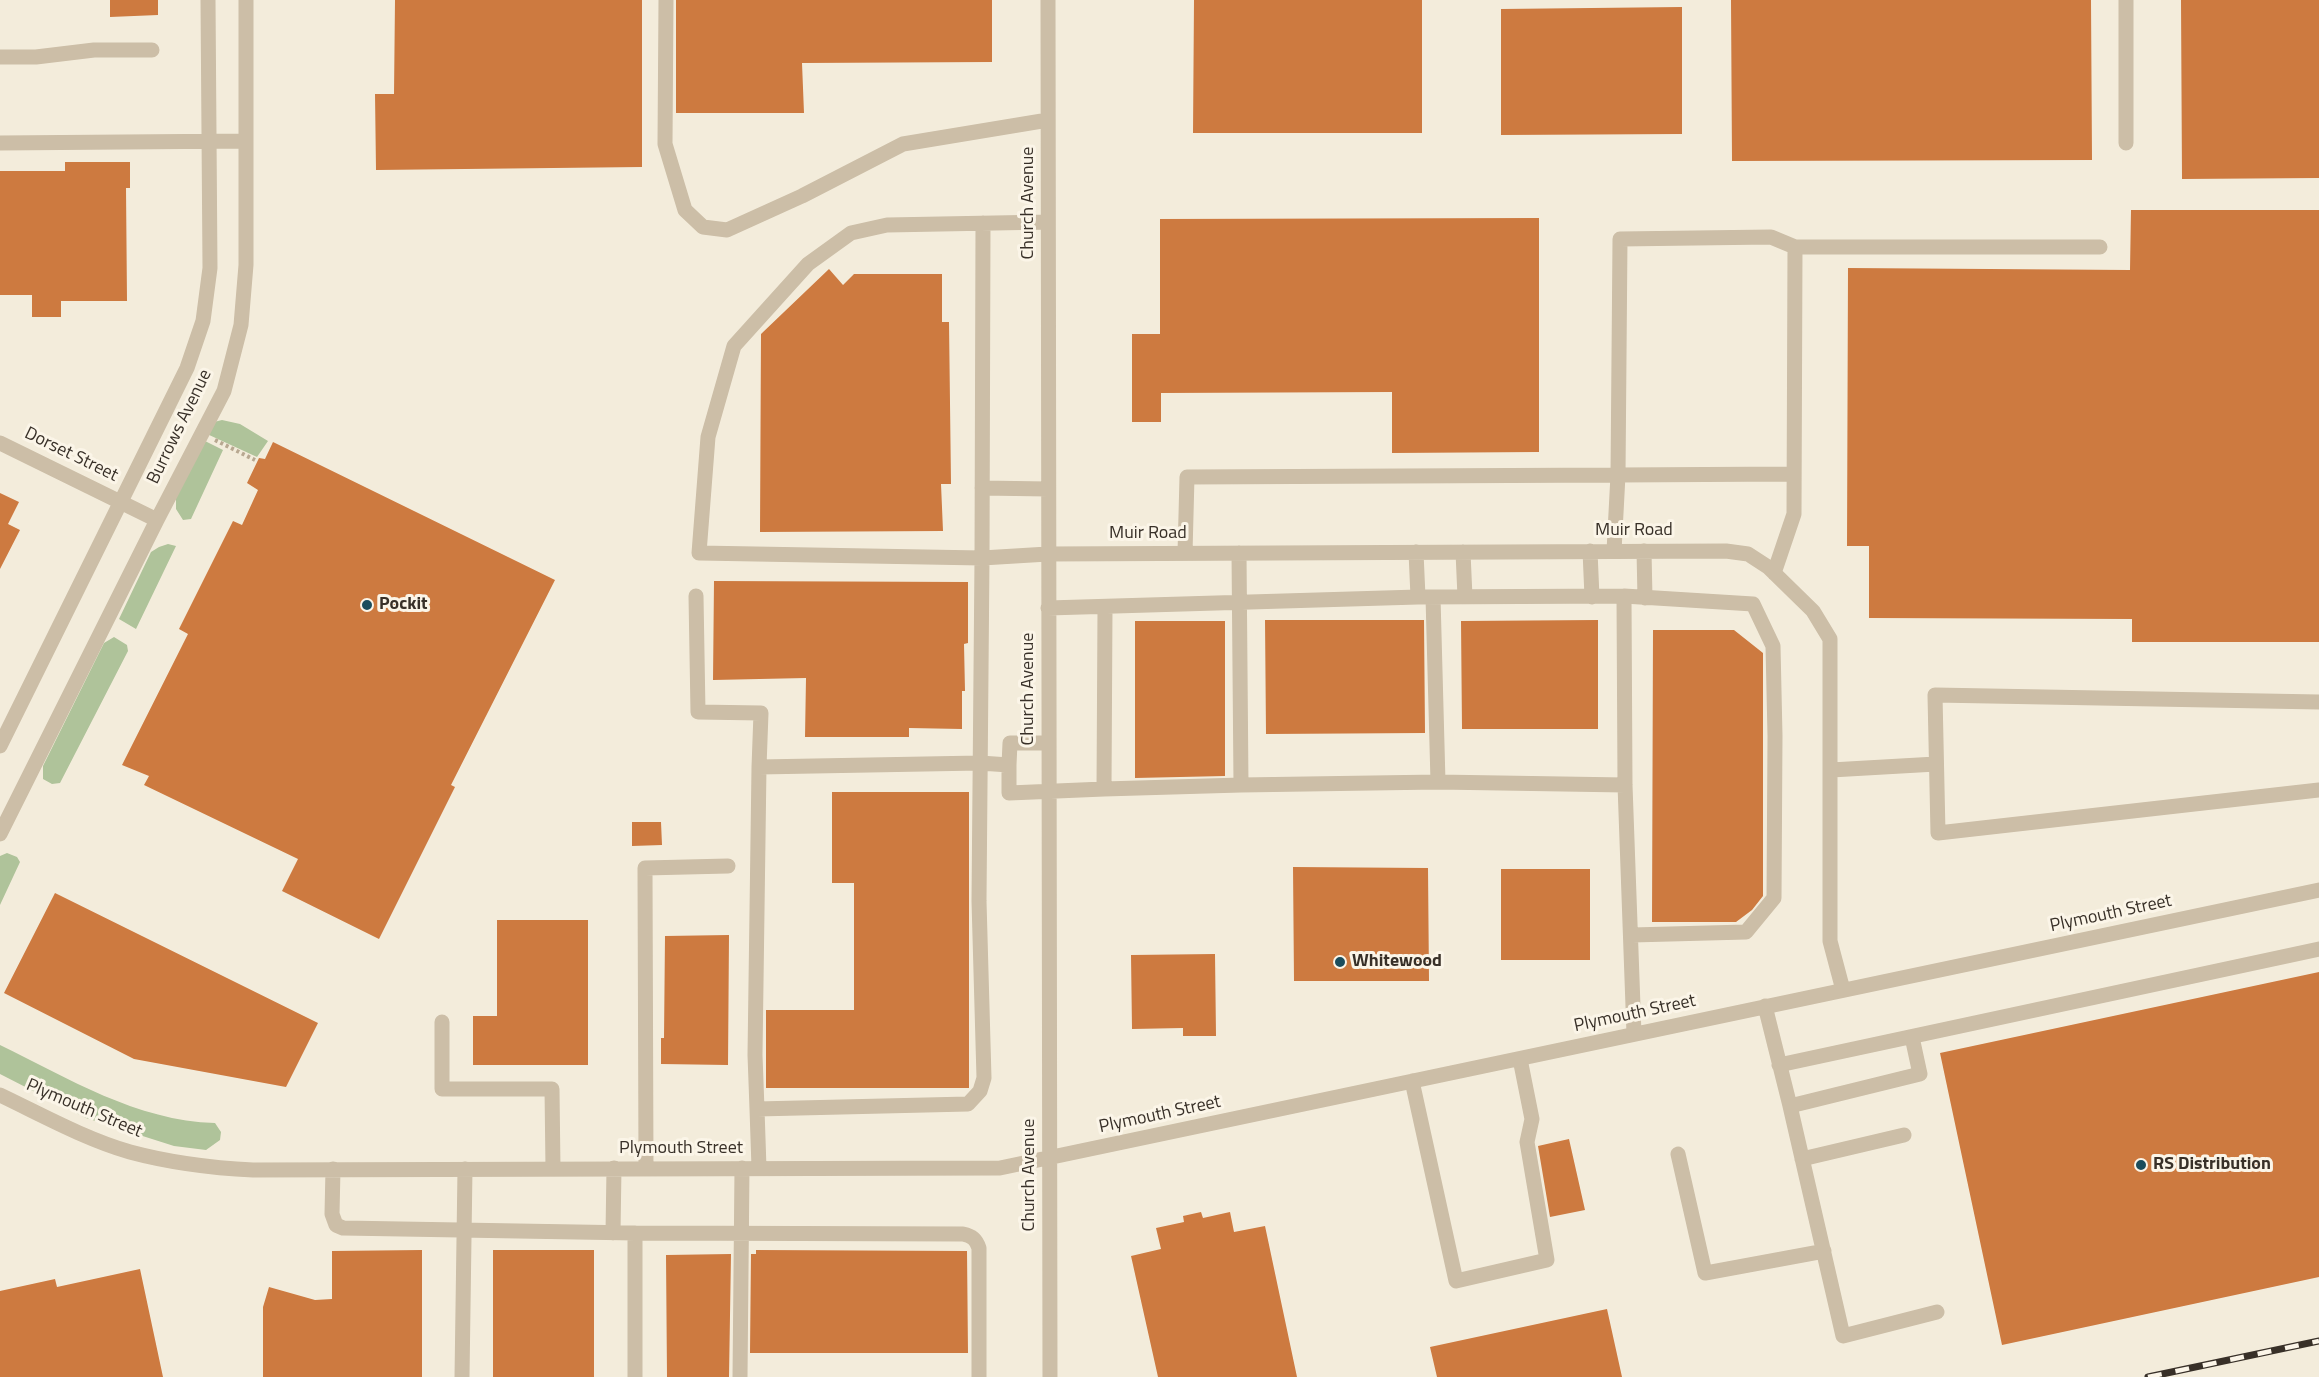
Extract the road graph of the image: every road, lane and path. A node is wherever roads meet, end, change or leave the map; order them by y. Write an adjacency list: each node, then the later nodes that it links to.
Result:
1 (208, 0): 9 (street, Burrows Avenue)
2 (246, 0): 10 (street, Burrows Avenue)
3 (666, 0): 8 (street)
4 (1048, 0): 8 (street, Church Avenue)
5 (2126, 0): 12 (street)
6 (152, 50): 7 (street)
7 (0, 57)
8 (1048, 120): 13 (street, Church Avenue)
9 (209, 140): 10 (street); 11 (street); 24 (street, Burrows Avenue)
10 (246, 141): 17 (street, Burrows Avenue)
11 (0, 143)
12 (2126, 143)
13 (1048, 222): 14 (street); 23 (street, Church Avenue)
14 (983, 223): 22 (street); 34 (street, Muir Road)
15 (1795, 247): 16 (street); 20 (street); 21 (street)
16 (2100, 247)
17 (201, 434): 19 (path); 25 (street, Burrows Avenue)
18 (0, 443): 24 (street, Dorset Street)
19 (255, 460)
20 (1793, 474): 21 (street); 35 (street)
21 (1618, 475): 27 (street); 31 (street)
22 (982, 488): 23 (street); 34 (street)
23 (1048, 489): 33 (street, Church Avenue)
24 (122, 501): 25 (street, Dorset Street); 47 (street, Burrows Avenue)
25 (157, 520): 59 (street, Burrows Avenue)
26 (1590, 551): 27 (street, Muir Road); 30 (street, Muir Road); 40 (street)
27 (1614, 551): 28 (street, Muir Road)
28 (1644, 551): 35 (street, Muir Road); 41 (street)
29 (1416, 552): 30 (street, Muir Road); 32 (street, Muir Road); 38 (street)
30 (1463, 552): 39 (street)
31 (1185, 553): 32 (street, Muir Road); 33 (street, Muir Road)
32 (1239, 553): 42 (street)
33 (1048, 554): 34 (street, Muir Road); 43 (street, Church Avenue)
34 (982, 558): 48 (street)
35 (1774, 573): 52 (street, Muir Road)
36 (696, 596): 51 (street)
37 (1624, 596): 40 (street); 41 (street); 55 (street)
38 (1426, 597): 39 (street); 42 (street); 53 (street)
39 (1465, 597): 40 (street)
40 (1592, 597)
41 (1645, 598): 62 (street)
42 (1241, 602): 44 (street); 54 (street)
43 (1048, 608): 44 (street); 46 (street, Church Avenue)
44 (1105, 608): 56 (street)
45 (2319, 702): 49 (street)
46 (1048, 743): 50 (street); 58 (street, Church Avenue)
47 (0, 746)
48 (980, 763): 50 (street); 51 (street); 74 (street)
49 (1936, 764): 52 (street); 57 (street)
50 (1009, 765): 58 (street)
51 (759, 767): 74 (street)
52 (1831, 770): 64 (street, Muir Road)
53 (1438, 782): 54 (street); 55 (street)
54 (1241, 785): 56 (street)
55 (1625, 785): 62 (street)
56 (1104, 789): 58 (street)
57 (2319, 790)
58 (1049, 791): 77 (street, Church Avenue)
59 (0, 834)
60 (728, 866): 81 (street)
61 (2319, 890): 64 (street, Plymouth Street)
62 (1632, 934): 67 (street)
63 (2319, 949): 68 (street)
64 (1843, 990): 65 (street, Plymouth Street)
65 (1765, 1006): 67 (street, Plymouth Street); 70 (street)
66 (442, 1022): 79 (street)
67 (1634, 1034): 69 (street, Plymouth Street)
68 (1912, 1037): 70 (street); 73 (street)
69 (1520, 1059): 71 (street, Plymouth Street); 71 (street)
70 (1779, 1065): 73 (street)
71 (1413, 1081): 77 (street, Plymouth Street)
72 (0, 1095): 84 (street, Plymouth Street)
73 (1790, 1106): 78 (street)
74 (757, 1109): 83 (street)
75 (1904, 1135): 78 (street)
76 (1677, 1154): 90 (street)
77 (1049, 1158): 83 (street, Plymouth Street); 96 (street, Church Avenue)
78 (1802, 1159): 90 (street)
79 (553, 1168): 80 (street, Plymouth Street); 85 (street, Plymouth Street)
80 (614, 1168): 81 (street, Plymouth Street); 87 (street)
81 (646, 1168): 82 (street, Plymouth Street)
82 (742, 1168): 83 (street, Plymouth Street); 89 (street)
83 (759, 1168)
84 (333, 1169): 85 (street, Plymouth Street); 86 (street)
85 (465, 1169): 86 (street)
86 (464, 1230): 87 (street); 92 (street)
87 (614, 1233): 88 (street)
88 (634, 1233): 89 (street); 93 (street)
89 (741, 1233): 94 (street); 95 (street)
90 (1824, 1251): 91 (street)
91 (1937, 1312)
92 (462, 1377)
93 (635, 1377)
94 (740, 1377)
95 (979, 1377)
96 (1050, 1377)

